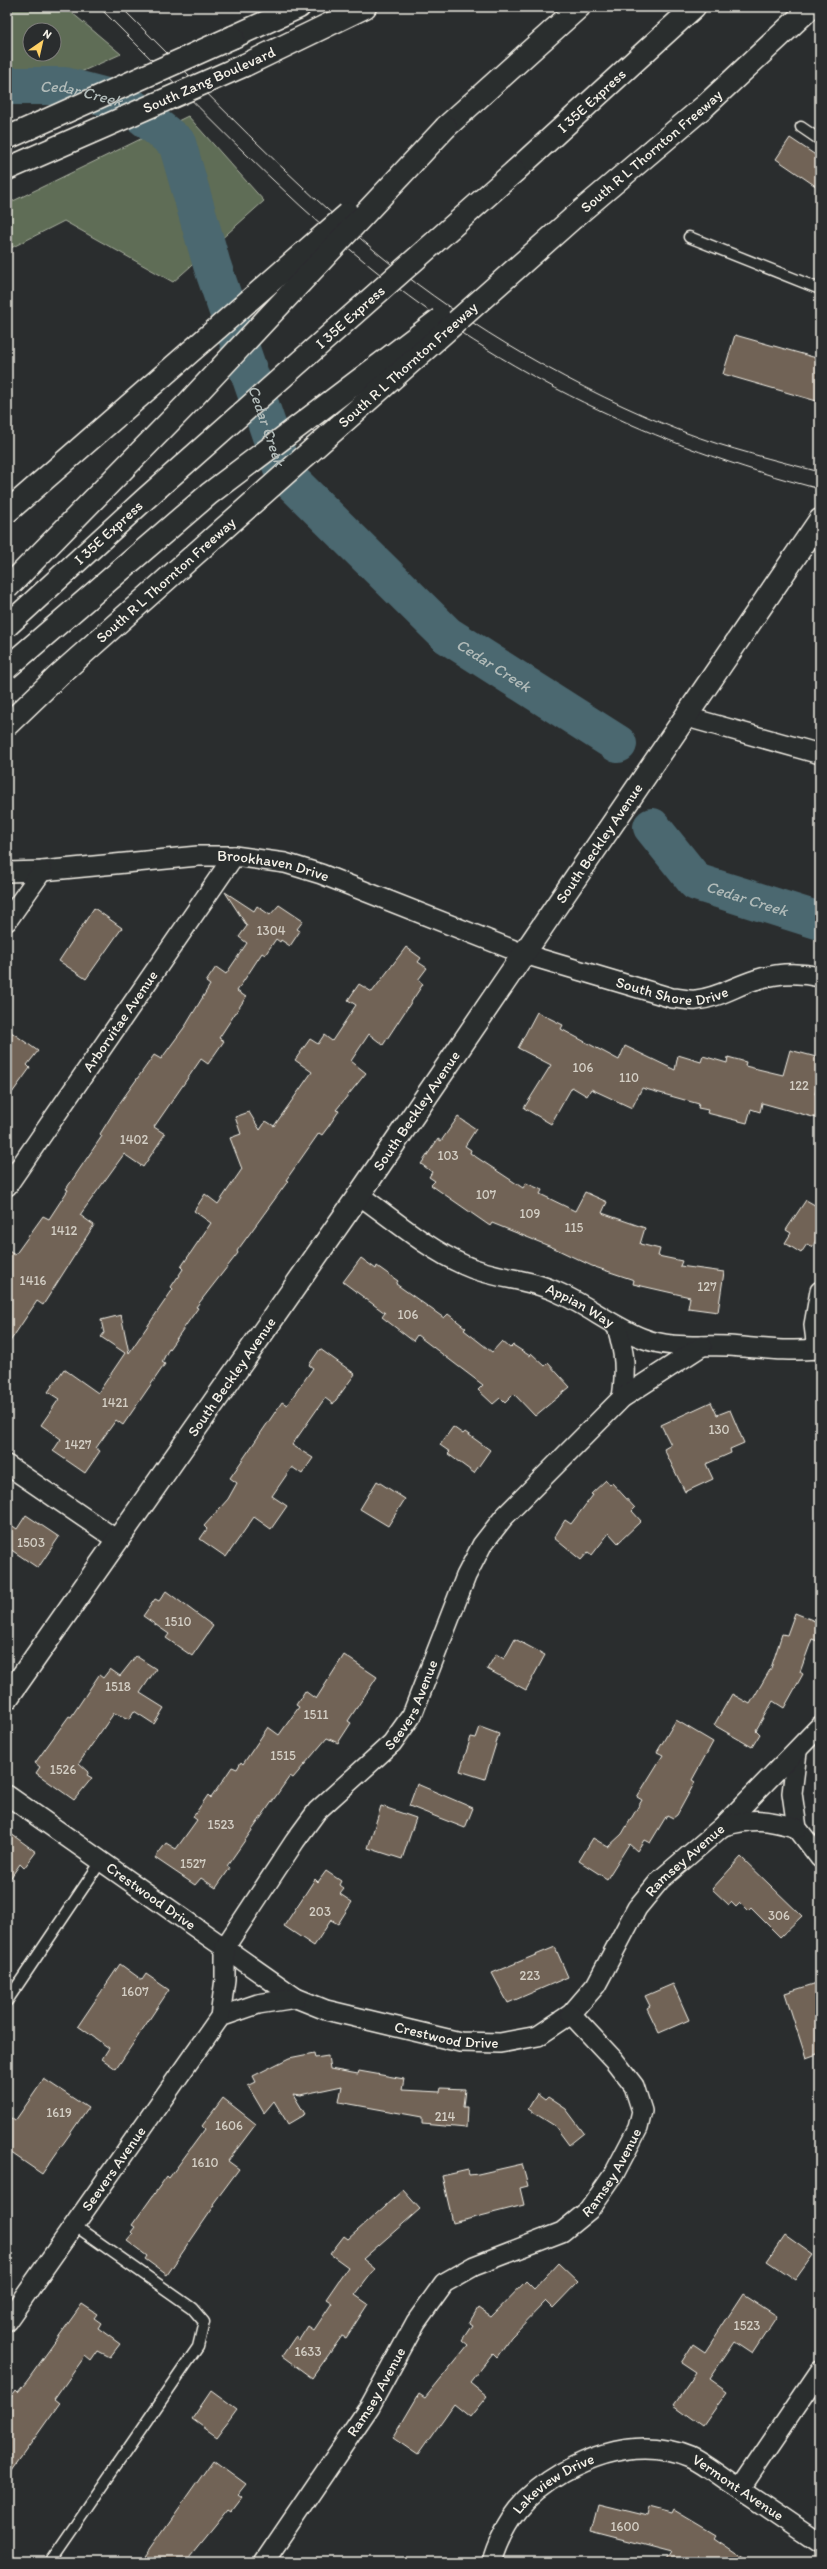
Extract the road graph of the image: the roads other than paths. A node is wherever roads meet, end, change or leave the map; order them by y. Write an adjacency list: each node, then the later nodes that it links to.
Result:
1 (299, 7): 8 (main road, South Zang Boulevard, bridge)
2 (365, 7): 10 (main road, South Zang Boulevard, bridge)
3 (579, 7): 6 (main road)
4 (694, 7): 17 (main road, I 35E Express, bridge)
5 (811, 7): 11 (main road, South R L Thornton Freeway)
6 (446, 127): 14 (main road, bridge); 16 (main road, bridge)
7 (801, 127): 9 (lane)
8 (7, 138)
9 (820, 140)
10 (7, 169)
11 (574, 218): 18 (main road, bridge); 20 (main road, South R L Thornton Freeway, bridge)
12 (689, 237): 13 (lane)
13 (820, 289)
14 (7, 512)
15 (820, 520): 19 (main road, South Beckley Avenue)
16 (7, 588)
17 (7, 626)
18 (7, 668)
19 (687, 717): 21 (street); 26 (main road, South Beckley Avenue)
20 (7, 725)
21 (820, 754)
22 (234, 856): 23 (street, Brookhaven Drive); 26 (street, Brookhaven Drive); 28 (street, Arborvitae Avenue)
23 (42, 871): 24 (street, Brookhaven Drive); 25 (street)
24 (7, 872)
25 (7, 921)
26 (524, 954): 27 (street, South Shore Drive); 29 (main road, South Beckley Avenue)
27 (820, 977)
28 (7, 1186)
29 (359, 1195): 31 (street, Appian Way); 36 (main road, South Beckley Avenue)
30 (820, 1291): 33 (street)
31 (617, 1327): 32 (street, Appian Way); 34 (street)
32 (702, 1346): 33 (street, Appian Way); 34 (street, Seevers Avenue)
33 (818, 1350)
34 (622, 1398): 45 (street, Seevers Avenue)
35 (7, 1465): 36 (street)
36 (117, 1540): 37 (main road, South Beckley Avenue)
37 (7, 1698)
38 (820, 1726): 39 (street, Ramsey Avenue)
39 (797, 1752): 41 (street, Ramsey Avenue); 42 (street)
40 (7, 1795): 44 (street, Crestwood Drive)
41 (723, 1826): 42 (street); 48 (street, Ramsey Avenue)
42 (798, 1828): 43 (street)
43 (820, 1858)
44 (102, 1860): 45 (street, Crestwood Drive); 47 (lane)
45 (225, 1947): 46 (street, Crestwood Drive); 49 (street, Seevers Avenue)
46 (296, 1998): 48 (street, Crestwood Drive); 49 (street)
47 (7, 2001)
48 (571, 2014): 57 (street, Ramsey Avenue)
49 (220, 2017): 50 (street, Seevers Avenue)
50 (74, 2225): 51 (street, Seevers Avenue); 56 (lane)
51 (7, 2320)
52 (820, 2371): 54 (street)
53 (648, 2447): 54 (street, Vermont Avenue); 58 (street, Lakeview Drive)
54 (740, 2489): 55 (street, Vermont Avenue)
55 (820, 2543)
56 (50, 2562)
57 (264, 2562)
58 (491, 2562)

